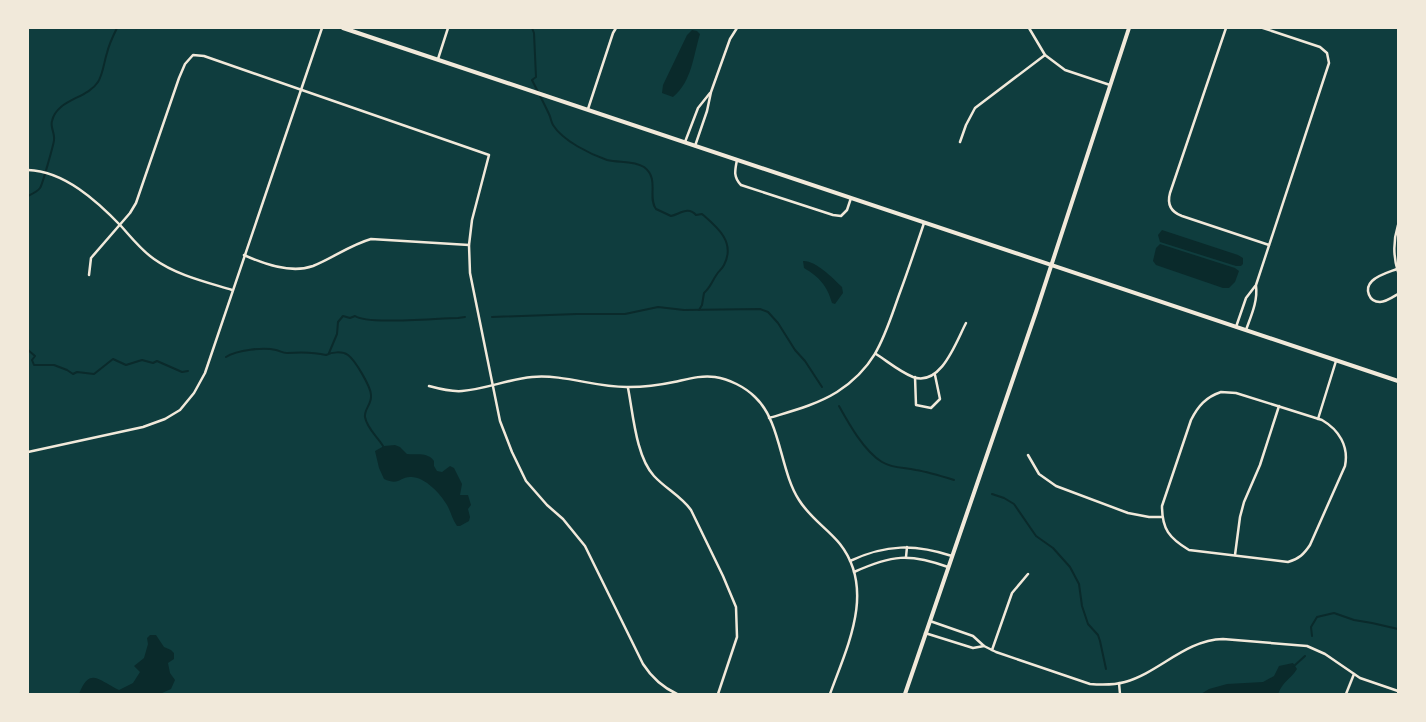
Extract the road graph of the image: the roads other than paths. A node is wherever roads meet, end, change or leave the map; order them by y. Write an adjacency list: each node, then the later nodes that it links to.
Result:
1 (322, 28): 13 (street)
2 (343, 28): 11 (main road)
3 (448, 28): 11 (street)
4 (616, 28): 15 (street)
5 (737, 28): 14 (street)
6 (1029, 28): 10 (street)
7 (1129, 28): 12 (main road)
8 (1226, 28): 26 (street)
9 (1263, 28): 26 (street)
10 (1045, 55): 12 (street); 17 (street)
11 (438, 59): 15 (main road)
12 (1110, 85): 28 (main road)
13 (301, 89): 23 (street); 25 (street); 27 (street)
14 (711, 92): 16 (street); 18 (street)
15 (588, 109): 16 (main road)
16 (685, 142): 18 (main road)
17 (960, 142)
18 (695, 146): 19 (main road)
19 (737, 160): 21 (main road); 21 (street)
20 (28, 170): 23 (street)
21 (851, 198): 22 (main road)
22 (924, 223): 28 (main road); 37 (street)
23 (120, 225): 30 (street); 32 (street)
24 (1398, 225): 29 (street)
25 (469, 245): 27 (street); 42 (street)
26 (1269, 245): 31 (street)
27 (244, 255): 32 (street)
28 (1050, 265): 35 (main road); 53 (main road)
29 (1398, 270): 33 (street)
30 (89, 275)
31 (1256, 285): 35 (street); 36 (street)
32 (232, 290): 48 (street)
33 (1398, 294)
34 (966, 324): 39 (street)
35 (1236, 327): 36 (main road)
36 (1246, 330): 38 (main road)
37 (876, 354): 40 (street); 46 (street)
38 (1336, 361): 41 (main road); 47 (street)
39 (935, 375): 40 (street); 40 (street)
40 (915, 377)
41 (1398, 381)
42 (492, 384): 43 (street); 44 (street); 66 (street)
43 (429, 386)
44 (628, 387): 46 (street); 67 (street)
45 (1279, 406): 47 (street); 50 (street); 52 (street)
46 (769, 418): 55 (street)
47 (1318, 419): 52 (street)
48 (28, 452)
49 (1028, 455): 50 (street)
50 (1162, 517): 52 (street)
51 (907, 547): 53 (street); 54 (street); 55 (street)
52 (1234, 555)
53 (952, 556): 56 (main road)
54 (906, 557): 56 (street); 57 (street)
55 (850, 561): 57 (street)
56 (948, 568): 59 (main road)
57 (854, 572): 68 (street)
58 (1028, 574): 62 (street)
59 (930, 621): 60 (main road); 61 (street)
60 (925, 633): 61 (street); 69 (main road)
61 (984, 646): 62 (street)
62 (992, 650): 64 (street)
63 (1354, 674): 64 (street); 65 (street); 71 (street)
64 (1119, 684): 70 (street)
65 (1398, 691)
66 (677, 694)
67 (718, 694)
68 (830, 694)
69 (905, 694)
70 (1120, 694)
71 (1346, 694)

